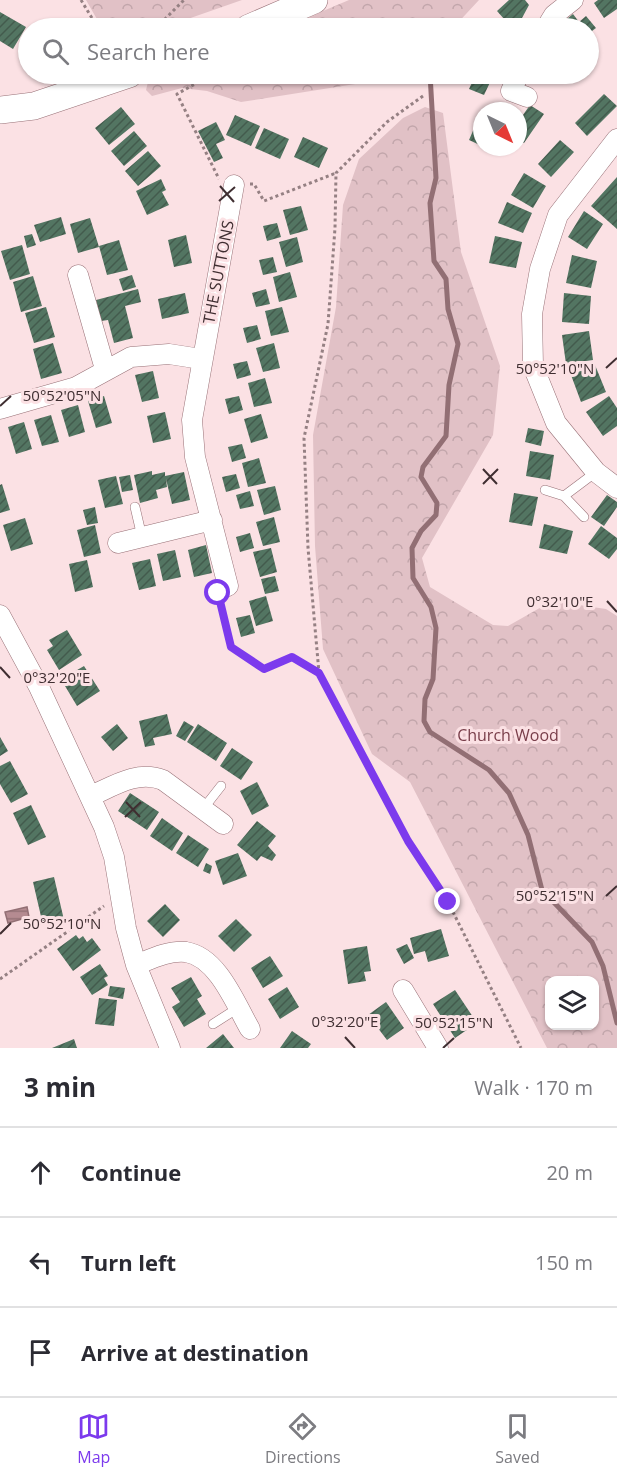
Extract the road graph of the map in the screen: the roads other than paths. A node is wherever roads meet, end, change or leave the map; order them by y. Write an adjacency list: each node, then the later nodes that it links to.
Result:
1 (314, 0): 3 (main road)
2 (573, 0): 4 (street)
3 (272, 18)
4 (552, 18)
5 (99, 84): 8 (main road)
6 (514, 84): 7 (street)
7 (527, 97)
8 (0, 110)
9 (617, 139): 15 (street)
10 (234, 185): 12 (street, THE SUTTONS)
11 (78, 275): 13 (street)
12 (201, 358): 13 (street); 21 (street, THE SUTTONS)
13 (105, 369): 14 (street)
14 (0, 409)
15 (596, 472): 16 (street); 18 (lane)
16 (617, 488)
17 (545, 490): 18 (lane)
18 (564, 496): 20 (lane)
19 (135, 507): 22 (lane)
20 (584, 517)
21 (212, 520): 22 (street); 24 (street, THE SUTTONS)
22 (142, 537): 23 (street)
23 (118, 543)
24 (228, 586)
25 (0, 615): 27 (street)
26 (221, 786): 28 (lane)
27 (91, 796): 28 (street); 30 (street)
28 (203, 809): 29 (street)
29 (224, 824)
30 (136, 965): 32 (street); 35 (street)
31 (404, 990): 36 (street)
32 (238, 1008): 33 (lane); 34 (street)
33 (213, 1024)
34 (250, 1029)
35 (166, 1047)
36 (438, 1048)

